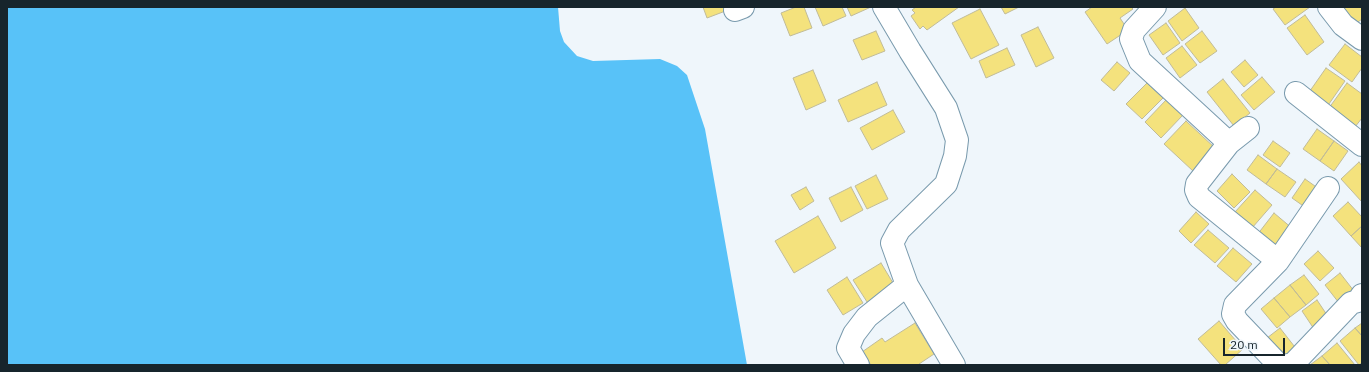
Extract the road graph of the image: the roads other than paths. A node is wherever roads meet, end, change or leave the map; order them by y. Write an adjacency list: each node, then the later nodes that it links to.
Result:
1 (884, 7): 11 (street)
2 (1155, 7): 7 (street)
3 (1329, 7): 4 (street)
4 (1362, 39)
5 (1296, 93): 8 (street)
6 (1248, 128): 7 (street)
7 (1229, 143): 10 (street)
8 (1362, 145)
9 (1328, 188): 10 (street)
10 (1278, 261): 15 (street)
11 (907, 285): 13 (street); 14 (street)
12 (1362, 296): 16 (street)
13 (858, 365)
14 (954, 365)
15 (1279, 365)
16 (1288, 365)

